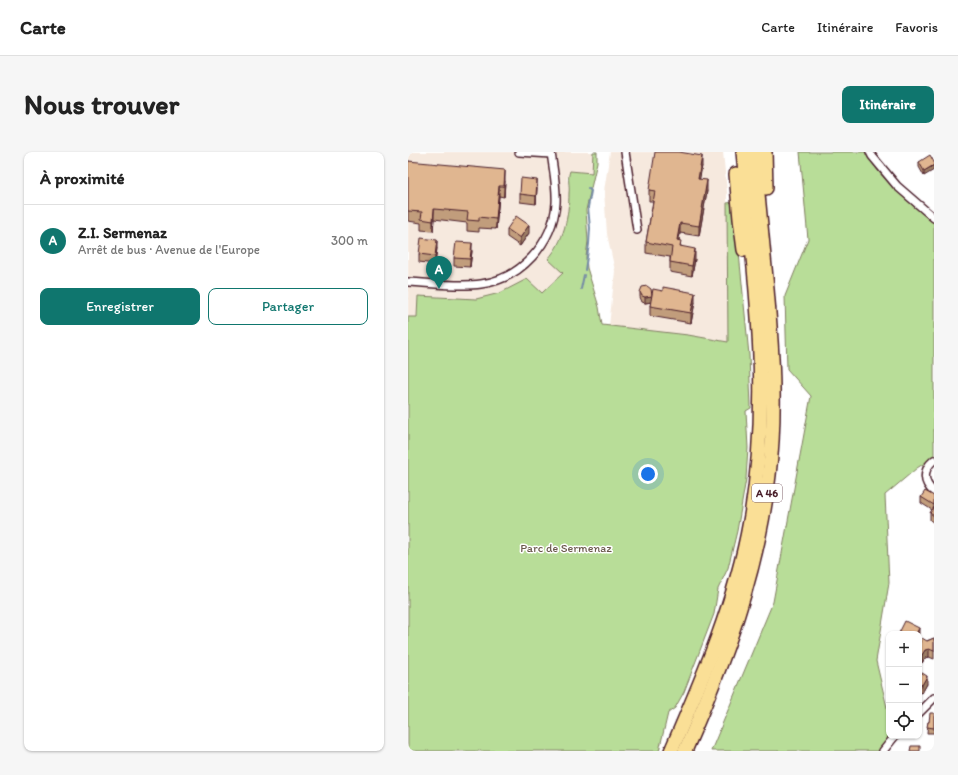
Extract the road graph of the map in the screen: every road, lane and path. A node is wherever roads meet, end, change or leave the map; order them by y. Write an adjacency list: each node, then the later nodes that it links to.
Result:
1 (519, 152): 8 (street)
2 (626, 152): 11 (street)
3 (734, 152): 13 (highway)
4 (743, 152): 13 (highway, A 46)
5 (754, 152): 10 (highway, A 46)
6 (765, 152): 10 (highway)
7 (870, 152): 9 (street)
8 (551, 153): 12 (street)
9 (934, 218)
10 (761, 223): 20 (highway, A 46)
11 (637, 230)
12 (408, 282)
13 (759, 435): 19 (highway, A 46)
14 (934, 460): 15 (street)
15 (934, 492)
16 (934, 698): 17 (street)
17 (922, 710)
18 (893, 739): 21 (street)
19 (671, 751)
20 (685, 751)
21 (883, 751)

